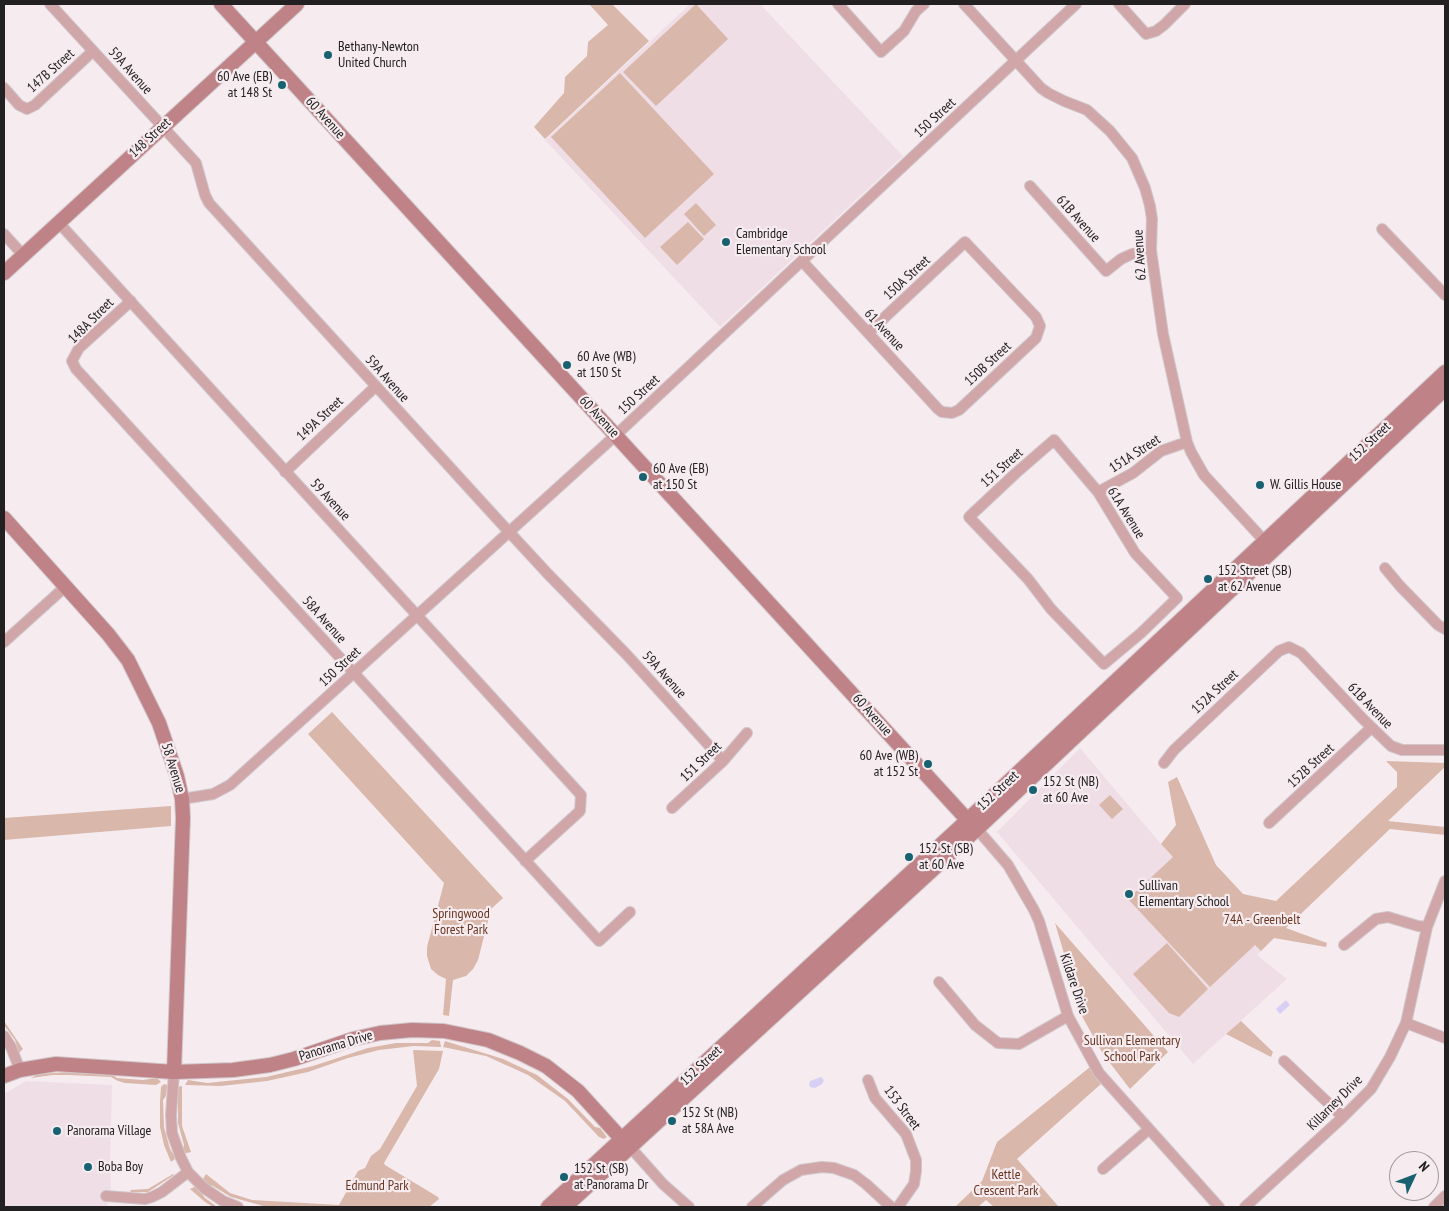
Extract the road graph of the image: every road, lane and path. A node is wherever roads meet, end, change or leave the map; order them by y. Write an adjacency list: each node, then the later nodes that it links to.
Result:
1 (50, 4): 11 (street, 59A Avenue)
2 (221, 4): 10 (street, 60 Avenue)
3 (297, 4): 10 (street, 148 Street)
4 (838, 4): 5 (street)
5 (924, 4)
6 (964, 4): 12 (street, 62 Avenue)
7 (1076, 4): 12 (street, 150 Street)
8 (1119, 4): 9 (street)
9 (1185, 4)
10 (256, 42): 14 (street, 148 Street); 32 (street, 60 Avenue)
11 (94, 51): 13 (street, 147B Street); 14 (street, 59A Avenue)
12 (1016, 61): 19 (street, 62 Avenue); 21 (street, 150 Street)
13 (4, 88)
14 (163, 127): 16 (street, 148 Street); 29 (street, 59A Avenue)
15 (1030, 186): 19 (street, 61B Avenue)
16 (59, 223): 20 (street, 148 Street); 24 (street, 59 Avenue)
17 (1382, 229): 23 (street)
18 (4, 234): 20 (street)
19 (1151, 250): 34 (street, 62 Avenue)
20 (23, 255): 22 (street, 148 Street)
21 (802, 261): 26 (street, 61 Avenue); 32 (street, 150 Street)
22 (4, 273)
23 (1445, 295)
24 (131, 301): 27 (street, 148A Street); 35 (street, 59 Avenue)
25 (1040, 326): 26 (street, 150A Street); 31 (street, 150B Street)
26 (868, 333): 31 (street, 61 Avenue)
27 (72, 362): 47 (street, 58A Avenue)
28 (1445, 372): 39 (street, 152 Street)
29 (375, 386): 35 (street, 149A Street); 38 (street, 59A Avenue)
30 (1445, 389): 39 (street, 152 Street)
31 (948, 413)
32 (616, 435): 38 (street, 150 Street); 56 (street, 60 Avenue)
33 (1054, 440): 36 (street, 61A Avenue); 46 (street, 151 Street)
34 (1187, 442): 36 (street, 151A Street); 39 (street, 62 Avenue)
35 (285, 472): 42 (street, 59 Avenue)
36 (1098, 492): 46 (street, 61A Avenue)
37 (4, 518): 41 (street, 58 Avenue)
38 (509, 532): 42 (street, 150 Street); 51 (street, 59A Avenue)
39 (1269, 545): 56 (street, 152 Street)
40 (1385, 568): 43 (street)
41 (65, 587): 44 (street); 53 (street, 58 Avenue)
42 (417, 614): 47 (street, 150 Street); 57 (street, 59 Avenue)
43 (1445, 629)
44 (4, 642)
45 (1289, 647): 48 (street, 61B Avenue); 52 (street, 152A Street)
46 (1104, 664)
47 (354, 673): 53 (street, 150 Street); 57 (street, 58A Avenue)
48 (1371, 728): 50 (street, 61B Avenue); 55 (street, 152B Street)
49 (747, 733): 51 (street, 151 Street)
50 (1445, 750)
51 (723, 761): 54 (street, 151 Street)
52 (1164, 763)
53 (182, 799): 69 (street, 58 Avenue)
54 (672, 808)
55 (1269, 823)
56 (972, 825): 63 (street, Kildare Drive); 74 (street, 152 Street)
57 (525, 861): 59 (street, 58A Avenue)
58 (1445, 881): 60 (street, Killarney Drive)
59 (630, 912)
60 (1427, 927): 61 (street); 64 (street, Killarney Drive)
61 (1344, 946)
62 (939, 982): 63 (street)
63 (1068, 1016): 73 (street, Kildare Drive)
64 (1406, 1023): 66 (street); 72 (street, Killarney Drive)
65 (4, 1036): 68 (street)
66 (1445, 1038)
67 (1284, 1061): 72 (street)
68 (20, 1070): 69 (street, Panorama Drive); 70 (street, Panorama Drive)
69 (174, 1072): 74 (street, Panorama Drive); 76 (street)
70 (4, 1076)
71 (868, 1080): 85 (street, 153 Street)
72 (1343, 1117): 87 (street, Killarney Drive)
73 (1148, 1130): 75 (street); 86 (street, Kildare Drive)
74 (626, 1144): 80 (street, 152 Street); 81 (street, 152 Street); 82 (street)
75 (1103, 1169)
76 (188, 1172): 77 (street); 79 (street)
77 (106, 1196)
78 (1445, 1196): 88 (street)
79 (238, 1207)
80 (548, 1207)
81 (565, 1207)
82 (688, 1207)
83 (752, 1207): 84 (street)
84 (891, 1207)
85 (898, 1207)
86 (1219, 1207)
87 (1244, 1207)
88 (1434, 1207)

